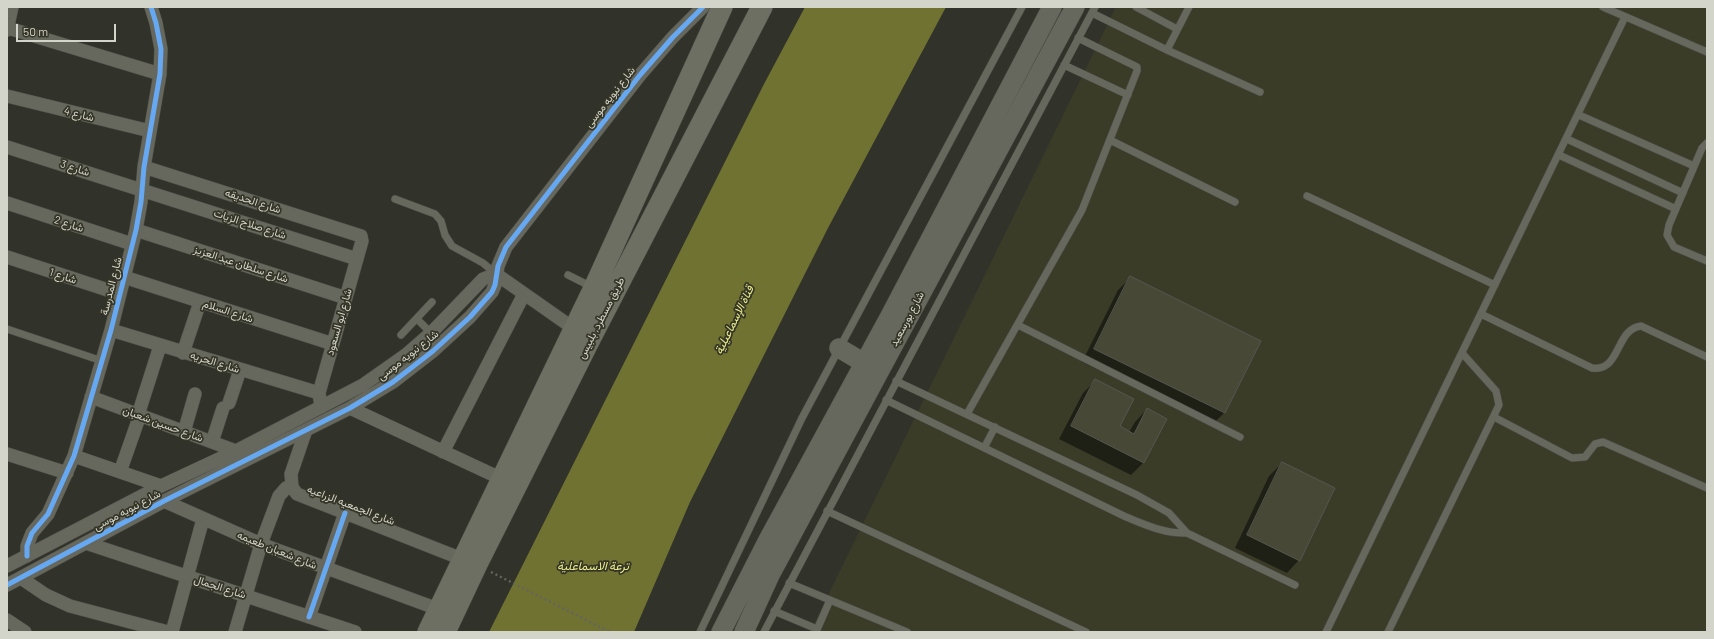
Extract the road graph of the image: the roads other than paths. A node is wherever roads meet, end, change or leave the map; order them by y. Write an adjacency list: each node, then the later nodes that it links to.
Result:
1 (12, 7): 13 (street)
2 (151, 7): 19 (street, شارع المدرسة)
3 (703, 7): 45 (street, شارع نبويه موسى)
4 (722, 7): 49 (main road, طريق مسطرد, بلبيس)
5 (762, 7): 128 (main road, طريق مسطرد, بلبيس)
6 (1022, 7): 65 (lane)
7 (1052, 7): 70 (main road, شارع بورسعيد)
8 (1136, 7): 14 (lane)
9 (1189, 7): 14 (lane)
10 (1603, 7): 12 (lane)
11 (1087, 9): 15 (lane); 16 (lane); 131 (main road, شارع بورسعيد)
12 (1625, 17): 17 (lane); 23 (lane)
13 (7, 29): 19 (street)
14 (1177, 29): 16 (lane)
15 (1078, 38): 18 (lane); 21 (lane)
16 (1167, 50): 20 (lane)
17 (1707, 52)
18 (1064, 65): 21 (lane); 72 (lane)
19 (160, 74): 24 (street, شارع المدرسة)
20 (1260, 92)
21 (1128, 95): 26 (lane)
22 (7, 96): 24 (street, شارع 4)
23 (1579, 115): 25 (lane); 30 (lane)
24 (150, 131): 31 (street, شارع المدرسة)
25 (1567, 139): 29 (lane); 33 (lane)
26 (1110, 140): 36 (lane); 57 (lane)
27 (1707, 143): 30 (lane)
28 (7, 147): 32 (street, شارع 3)
29 (1559, 155): 38 (lane); 48 (lane)
30 (1694, 166): 33 (lane)
31 (144, 167): 32 (street, شارع المدرسة); 40 (street, شارع الحديقه)
32 (142, 190): 39 (street, شارع المدرسة); 43 (street, شارع صلاح الزيات)
33 (1683, 193): 38 (lane)
34 (1307, 196): 48 (lane)
35 (395, 199): 45 (lane)
36 (1235, 202)
37 (7, 203): 41 (street, شارع 2)
38 (1676, 209): 44 (lane)
39 (136, 230): 41 (street, شارع المدرسة); 52 (street, شارع سلطان عبد العزيز)
40 (361, 236): 43 (street, شارع ابو السعود)
41 (132, 244): 47 (street, شارع المدرسة)
42 (7, 258): 50 (street, شارع 1)
43 (357, 259): 52 (street, شارع ابو السعود)
44 (1707, 261)
45 (496, 274): 51 (street); 61 (street, شارع نبويه موسى); 78 (street, شارع نبويه موسى)
46 (568, 275): 49 (lane)
47 (124, 276): 50 (street, شارع المدرسة); 53 (street, شارع السلام)
48 (1495, 285): 55 (lane)
49 (594, 288): 58 (main road, طريق مسطرد, بلبيس)
50 (120, 294): 60 (street, شارع المدرسة)
51 (524, 294): 58 (street); 89 (street)
52 (346, 298): 63 (street, شارع ابو السعود)
53 (200, 302): 63 (street, شارع السلام); 66 (street)
54 (432, 302): 56 (lane)
55 (1481, 314): 67 (lane); 68 (lane)
56 (416, 318): 61 (lane); 62 (lane)
57 (1018, 325): 79 (lane); 85 (lane)
58 (574, 328): 94 (main road, طريق مسطرد, بلبيس)
59 (7, 329): 69 (lane)
60 (111, 330): 64 (street, شارع الحريه); 69 (street, شارع المدرسة)
61 (431, 333): 77 (street, شارع نبويه موسى)
62 (401, 335)
63 (333, 344): 73 (street, شارع ابو السعود)
64 (160, 346): 66 (street, شارع الحريه); 80 (street)
65 (839, 348): 70 (main road); 129 (lane)
66 (183, 353): 71 (street, شارع الحريه)
67 (1462, 353): 81 (lane); 135 (lane)
68 (1707, 357)
69 (102, 361): 75 (street, شارع المدرسة)
70 (864, 363): 130 (main road, شارع بورسعيد)
71 (240, 370): 73 (street, شارع الحريه); 86 (street)
72 (896, 381): 76 (lane); 79 (lane)
73 (319, 393): 77 (street, شارع ابو السعود)
74 (195, 394): 84 (street)
75 (91, 397): 80 (street, شارع حسين شعبان); 91 (street, شارع المدرسة)
76 (886, 400): 87 (lane); 99 (lane)
77 (321, 407): 88 (street, شارع نبويه موسى)
78 (350, 408): 83 (street, شارع نبويه موسى); 89 (street)
79 (967, 414): 82 (lane)
80 (139, 415): 84 (street, شارع حسين شعبان); 92 (street)
81 (1494, 417): 97 (lane); 136 (lane)
82 (995, 427): 87 (lane); 102 (lane)
83 (306, 430): 96 (street, شارع الجمعيه الزراعيه); 98 (street, شارع نبويه موسى)
84 (184, 432): 86 (street, شارع حسين شعبان)
85 (1240, 437)
86 (212, 442): 88 (street, شارع حسين شعبان)
87 (984, 448): 102 (lane)
88 (236, 451): 95 (street, شارع نبويه موسى)
89 (443, 452): 94 (street)
90 (7, 454): 93 (street)
91 (74, 456): 92 (street); 93 (street, شارع المدرسة)
92 (120, 472): 95 (street)
93 (67, 473): 105 (street, شارع المدرسة)
94 (502, 479): 106 (main road, طريق مسطرد, بلبيس)
95 (161, 486): 105 (street, شارع نبويه موسى)
96 (292, 487): 100 (street, شارع الجمعيه الزراعيه); 104 (street)
97 (1707, 488)
98 (164, 501): 101 (street, شارع شعبان طعيمه); 103 (street, شارع نبويه موسى)
99 (827, 511): 111 (lane); 134 (lane)
100 (345, 513): 106 (street, شارع الجمعيه الزراعيه); 108 (street)
101 (203, 519): 104 (street, شارع شعبان طعيمه); 109 (street)
102 (1187, 533): 113 (lane)
103 (86, 543): 109 (street, شارع الجمال); 110 (street, شارع نبويه موسى)
104 (261, 544): 108 (street, شارع شعبان طعيمه); 114 (street)
105 (27, 556): 107 (street, شارع نبويه موسى)
106 (462, 559): 116 (main road, طريق مسطرد, بلبيس)
107 (7, 566)
108 (326, 569): 116 (street, شارع شعبان طعيمه); 118 (street)
109 (186, 576): 114 (street, شارع الجمال); 124 (street)
110 (21, 578): 112 (street, شارع نبويه موسى); 123 (street)
111 (789, 583): 115 (lane); 117 (lane)
112 (7, 585)
113 (1295, 585)
114 (245, 595): 118 (street, شارع الجمال); 125 (street)
115 (830, 600): 121 (lane); 133 (lane)
116 (438, 609): 127 (main road, طريق مسطرد, بلبيس)
117 (774, 611): 121 (lane); 132 (lane)
118 (309, 617): 120 (street, شارع الجمال)
119 (7, 620): 122 (street)
120 (334, 629): 126 (street, شارع الجمال)
121 (816, 631)
122 (25, 632)
123 (168, 632)
124 (172, 632)
125 (235, 632)
126 (355, 632)
127 (428, 632)
128 (445, 632)
129 (700, 632)
130 (721, 632)
131 (744, 632)
132 (764, 632)
133 (907, 632)
134 (1086, 632)
135 (1326, 632)
136 (1388, 632)

